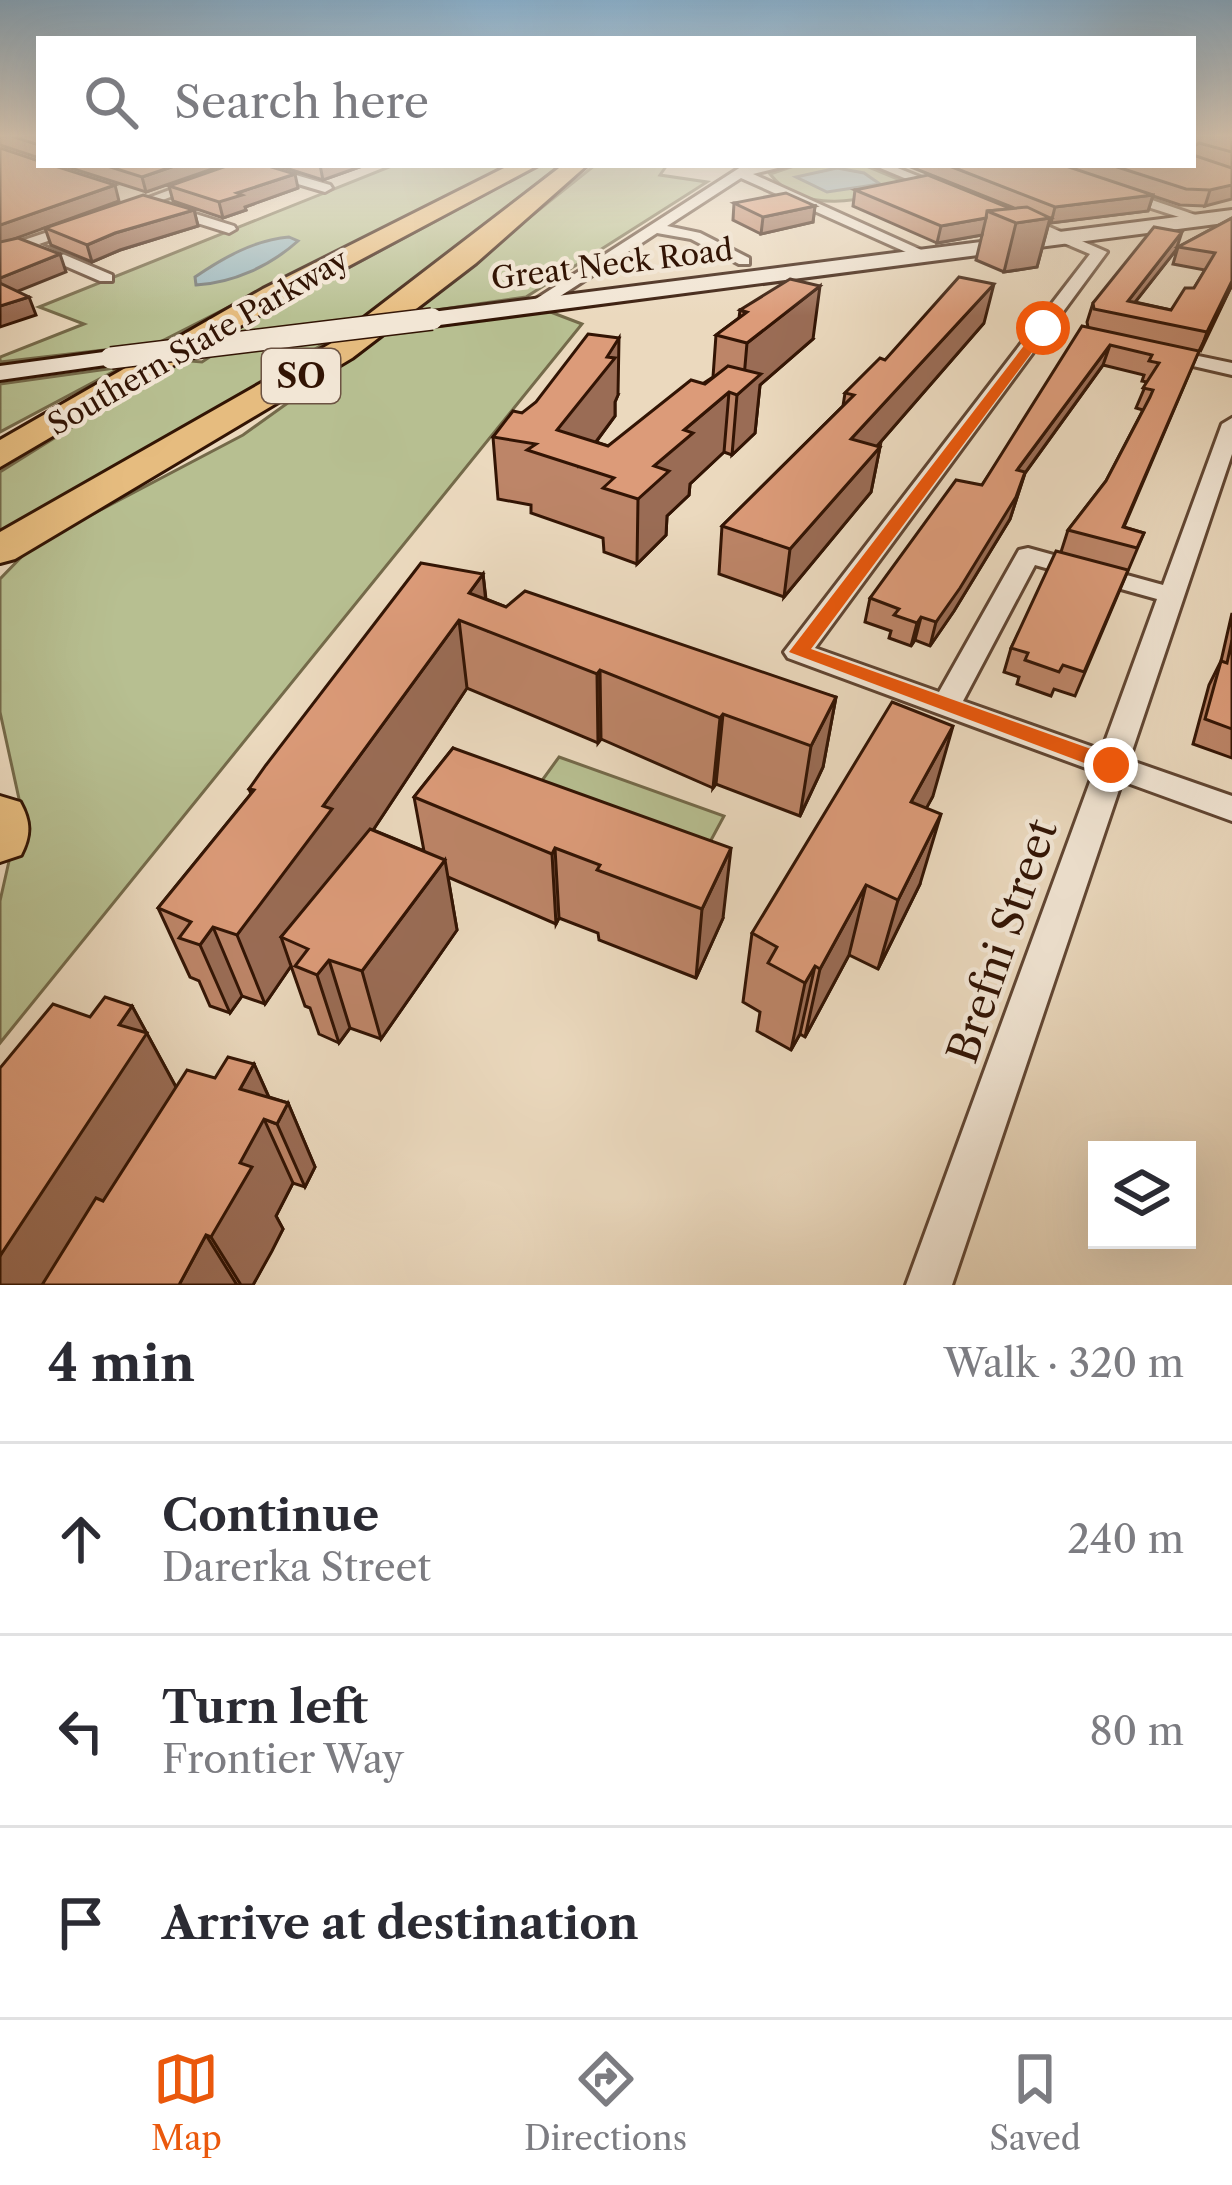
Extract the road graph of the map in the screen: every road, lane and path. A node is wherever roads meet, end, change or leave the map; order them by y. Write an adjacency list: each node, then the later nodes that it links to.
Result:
1 (129, 196): 8 (street)
2 (163, 196): 8 (street)
3 (466, 196): 25 (highway, Southern State Parkway / SO)
4 (539, 196): 29 (highway, SO)
5 (704, 196): 12 (street)
6 (802, 196): 18 (street)
7 (1129, 196): 11 (street)
8 (146, 202): 13 (street); 16 (street)
9 (1001, 212): 15 (street)
10 (1232, 216): 11 (main road, Great Neck Road)
11 (1203, 220): 15 (main road, Great Neck Road)
12 (655, 228): 19 (street); 21 (street)
13 (229, 229)
14 (0, 234): 16 (street)
15 (1072, 240): 18 (main road, Great Neck Road); 31 (street)
16 (25, 244): 17 (street); 20 (street)
17 (0, 254)
18 (931, 258): 21 (main road, Great Neck Road)
19 (744, 261)
20 (106, 278)
21 (532, 306): 24 (main road, Great Neck Road, bridge)
22 (1148, 351): 23 (street)
23 (1232, 369)
24 (0, 373)
25 (98, 396): 27 (highway); 28 (highway, Southern State Parkway / SO)
26 (1232, 424): 30 (street, Brefni Street)
27 (0, 440)
28 (0, 456)
29 (5, 548)
30 (1170, 595): 31 (street); 32 (street, Brefni Street)
31 (946, 705): 32 (street)
32 (1111, 765): 33 (street); 36 (street, Brefni Street)
33 (1232, 809)
34 (0, 818): 35 (highway)
35 (0, 838)
36 (929, 1285)

